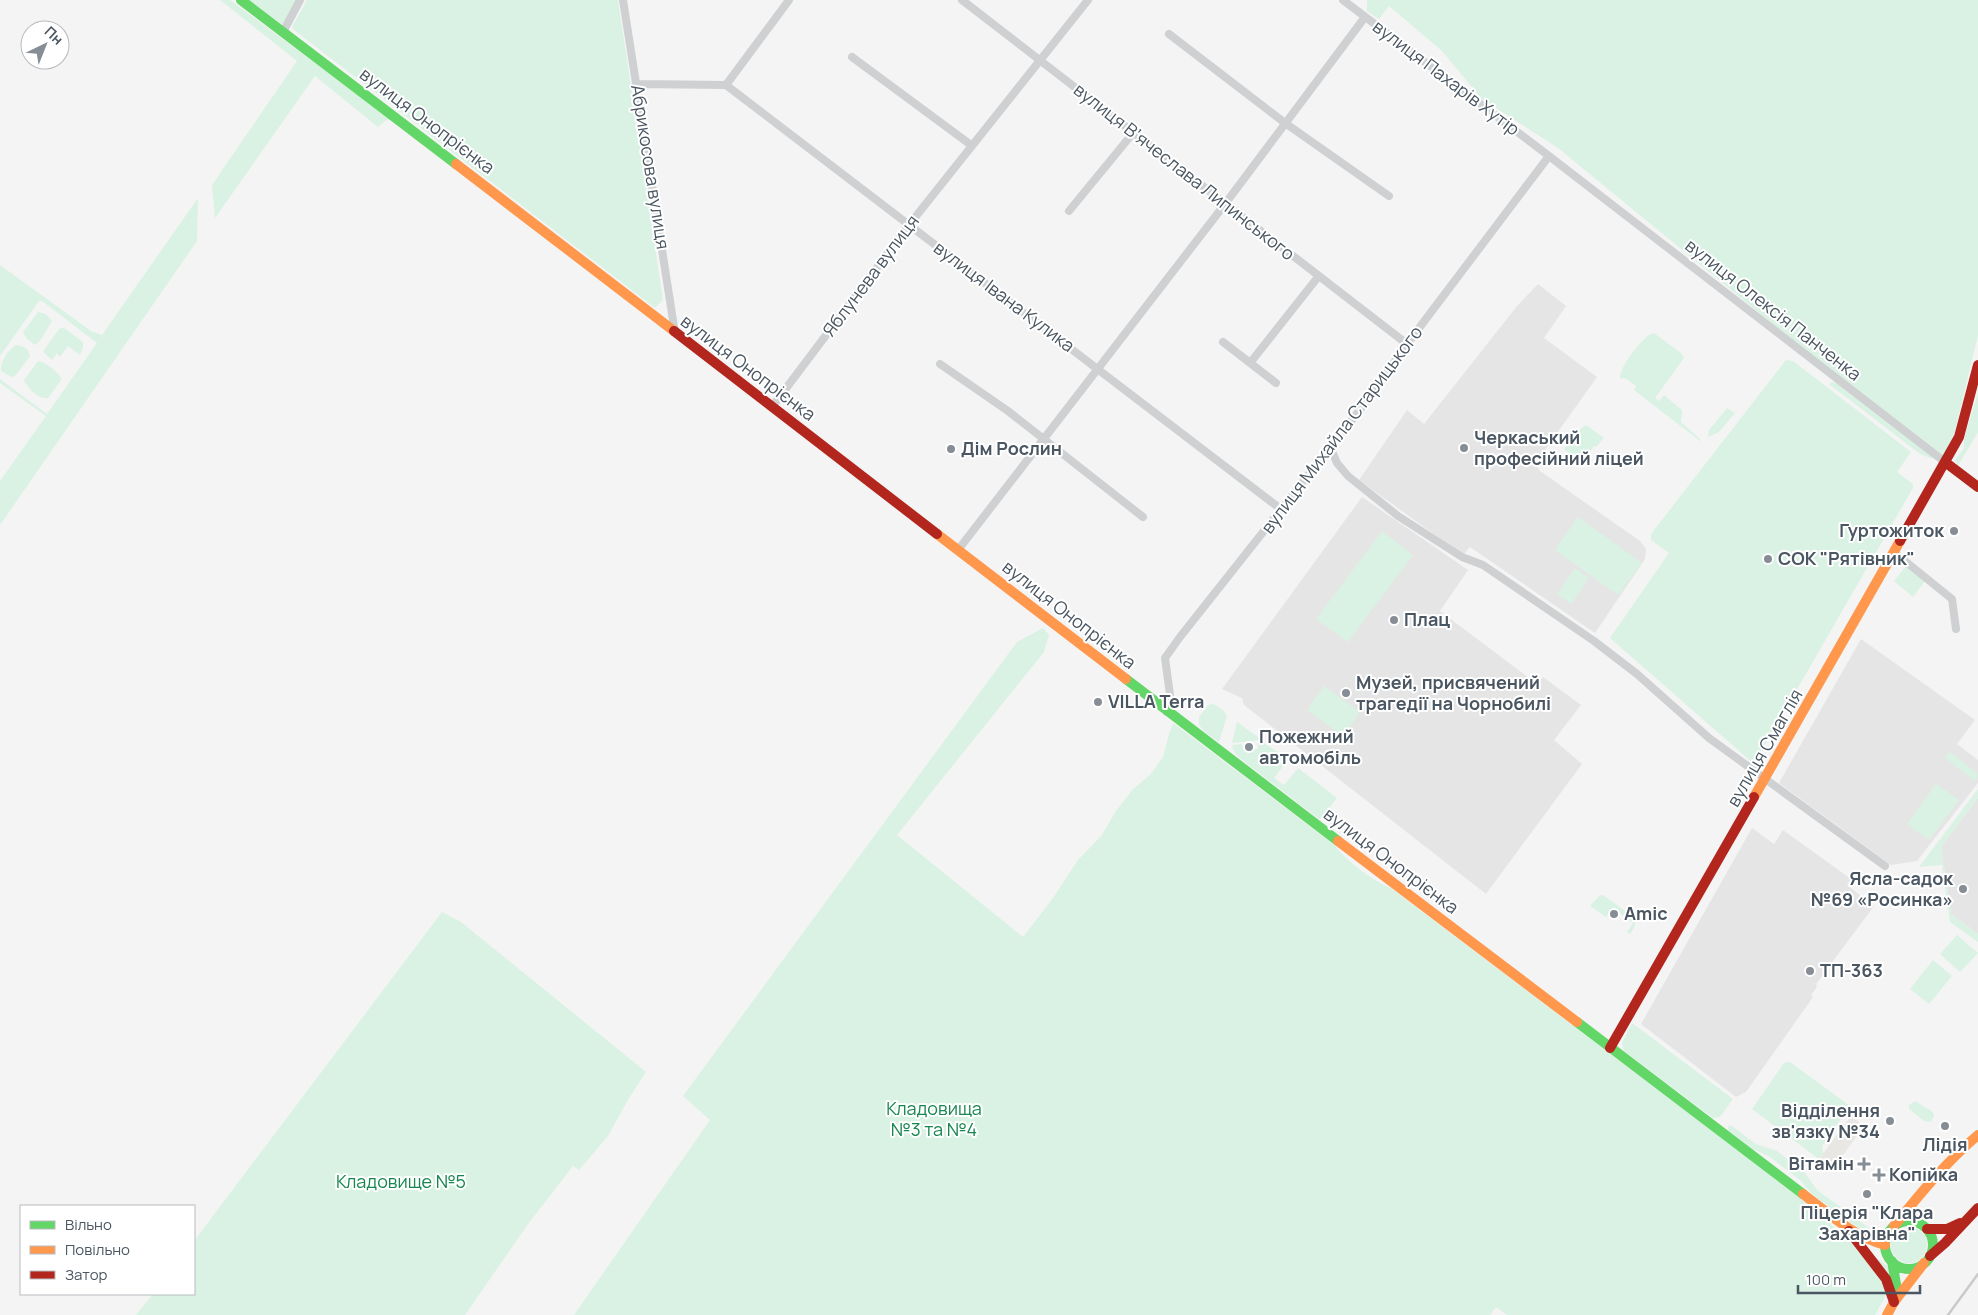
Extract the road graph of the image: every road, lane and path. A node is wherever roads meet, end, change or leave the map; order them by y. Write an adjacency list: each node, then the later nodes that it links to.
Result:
1 (241, 0): 9 (main road, вулиця Онопрієнка)
2 (300, 0): 9 (street)
3 (624, 0): 13 (street, Абрикосова вулиця)
4 (789, 0): 14 (street)
5 (962, 0): 12 (street, вулиця Вʼячеслава Липинського)
6 (1088, 0): 12 (street, Яблунева вулиця)
7 (1343, 0): 8 (street, вулиця Пахарів Хутір)
8 (1365, 17): 15 (street); 18 (street, вулиця Пахарів Хутір)
9 (283, 32): 24 (main road, вулиця Онопрієнка)
10 (1169, 34): 15 (street)
11 (852, 57): 17 (street)
12 (1040, 60): 16 (street, вулиця Вʼячеслава Липинського); 17 (street, Яблунева вулиця)
13 (636, 84): 14 (street); 24 (street, Абрикосова вулиця)
14 (726, 85): 22 (street, вулиця Івана Кулика)
15 (1285, 123): 19 (street); 20 (street)
16 (1133, 133): 20 (street, вулиця Вʼячеслава Липинського); 21 (street)
17 (972, 145): 22 (street, Яблунева вулиця)
18 (1549, 156): 26 (street, вулиця Михайла Старицького); 35 (street, вулиця Олексія Панченка)
19 (1388, 196)
20 (1224, 204): 23 (street, вулиця Вʼячеслава Липинського); 30 (street)
21 (1069, 211)
22 (910, 225): 30 (street, вулиця Івана Кулика); 32 (street, Яблунева вулиця)
23 (1318, 276): 26 (street, вулиця Вʼячеслава Липинського); 27 (street)
24 (675, 333): 32 (main road, вулиця Онопрієнка)
25 (1223, 342): 27 (street)
26 (1407, 344): 34 (street, вулиця Михайла Старицького)
27 (1250, 363): 31 (street)
28 (940, 364): 33 (street)
29 (1978, 365): 35 (main road, вулиця Смаглія)
30 (1099, 369): 33 (street); 37 (street, вулиця Івана Кулика)
31 (1276, 383)
32 (772, 406): 39 (main road, вулиця Онопрієнка)
33 (1044, 439): 38 (street); 39 (street)
34 (1330, 449): 37 (street, вулиця Михайла Старицького); 43 (street)
35 (1945, 462): 36 (main road, вулиця Олексія Панченка); 40 (main road, вулиця Смаглія)
36 (1978, 488)
37 (1282, 510): 42 (street, вулиця Михайла Старицького)
38 (1143, 517)
39 (958, 550): 42 (main road, вулиця Онопрієнка)
40 (1895, 553): 41 (street); 43 (main road, вулиця Смаглія)
41 (1956, 629)
42 (1167, 712): 45 (main road, вулиця Онопрієнка)
43 (1765, 778): 44 (street); 45 (main road, вулиця Смаглія)
44 (1885, 866)
45 (1610, 1048): 50 (main road, вулиця Онопрієнка)
46 (1978, 1135): 49 (main road)
47 (1978, 1208): 48 (main road)
48 (1968, 1218): 51 (main road); 53 (main road)
49 (1894, 1226): 51 (main road); 52 (main road)
50 (1846, 1227): 52 (main road, вулиця Онопрієнка); 55 (main road)
51 (1927, 1229): 53 (main road)
52 (1885, 1245): 54 (main road)
53 (1927, 1260): 54 (main road); 55 (main road)
54 (1892, 1261): 55 (main road)
55 (1894, 1302): 56 (main road)
56 (1887, 1315)

